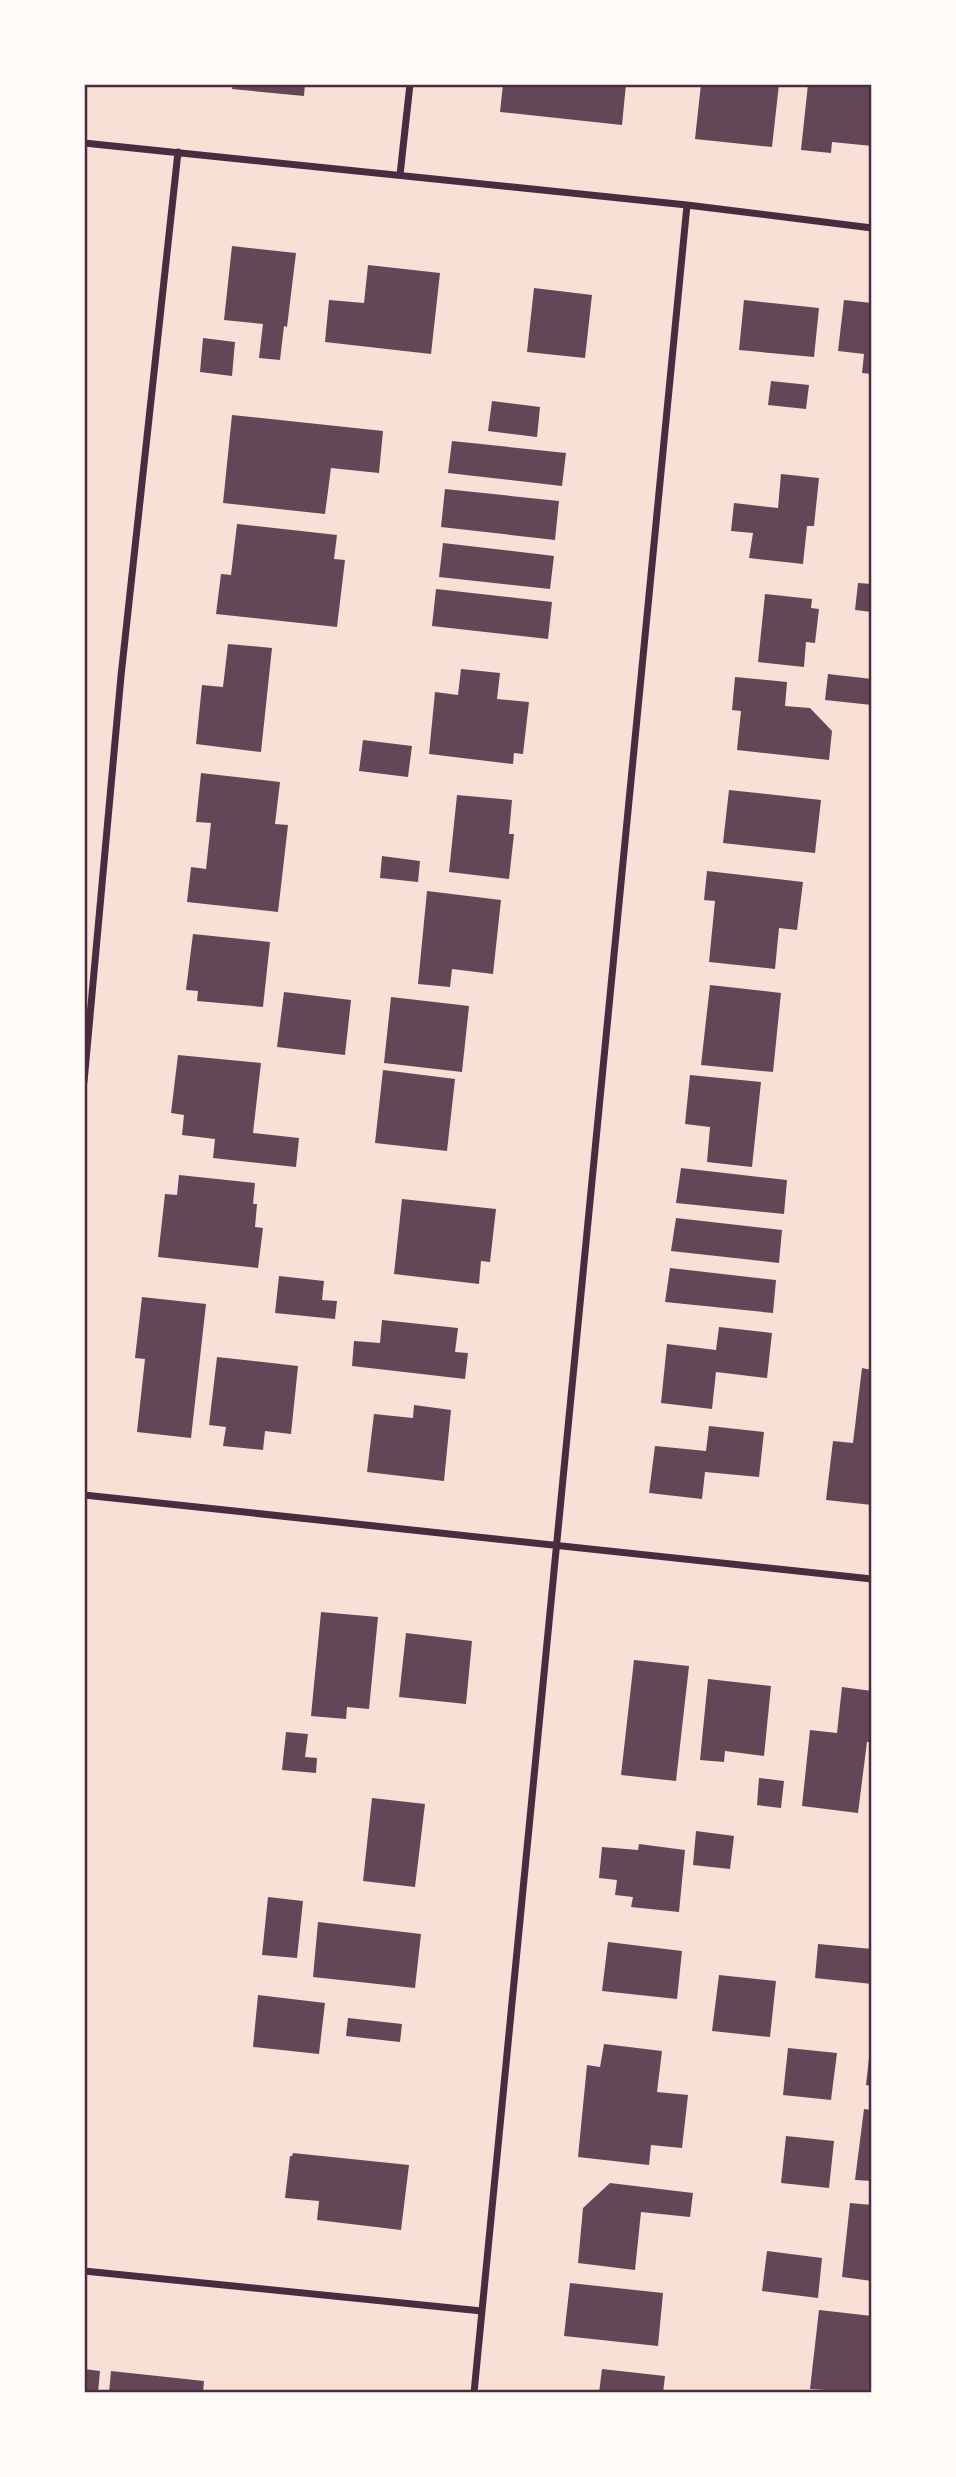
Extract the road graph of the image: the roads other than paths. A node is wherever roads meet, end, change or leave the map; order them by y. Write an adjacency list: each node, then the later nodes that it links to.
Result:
1 (410, 84): 4 (street)
2 (84, 143): 3 (street)
3 (178, 152): 4 (street); 7 (street)
4 (400, 175): 5 (street)
5 (687, 205): 6 (street); 9 (street)
6 (872, 228)
7 (84, 1082)
8 (84, 1495): 9 (street)
9 (556, 1546): 10 (street); 12 (street)
10 (872, 1579)
11 (84, 2271): 12 (street)
12 (482, 2311): 13 (street)
13 (474, 2393)

